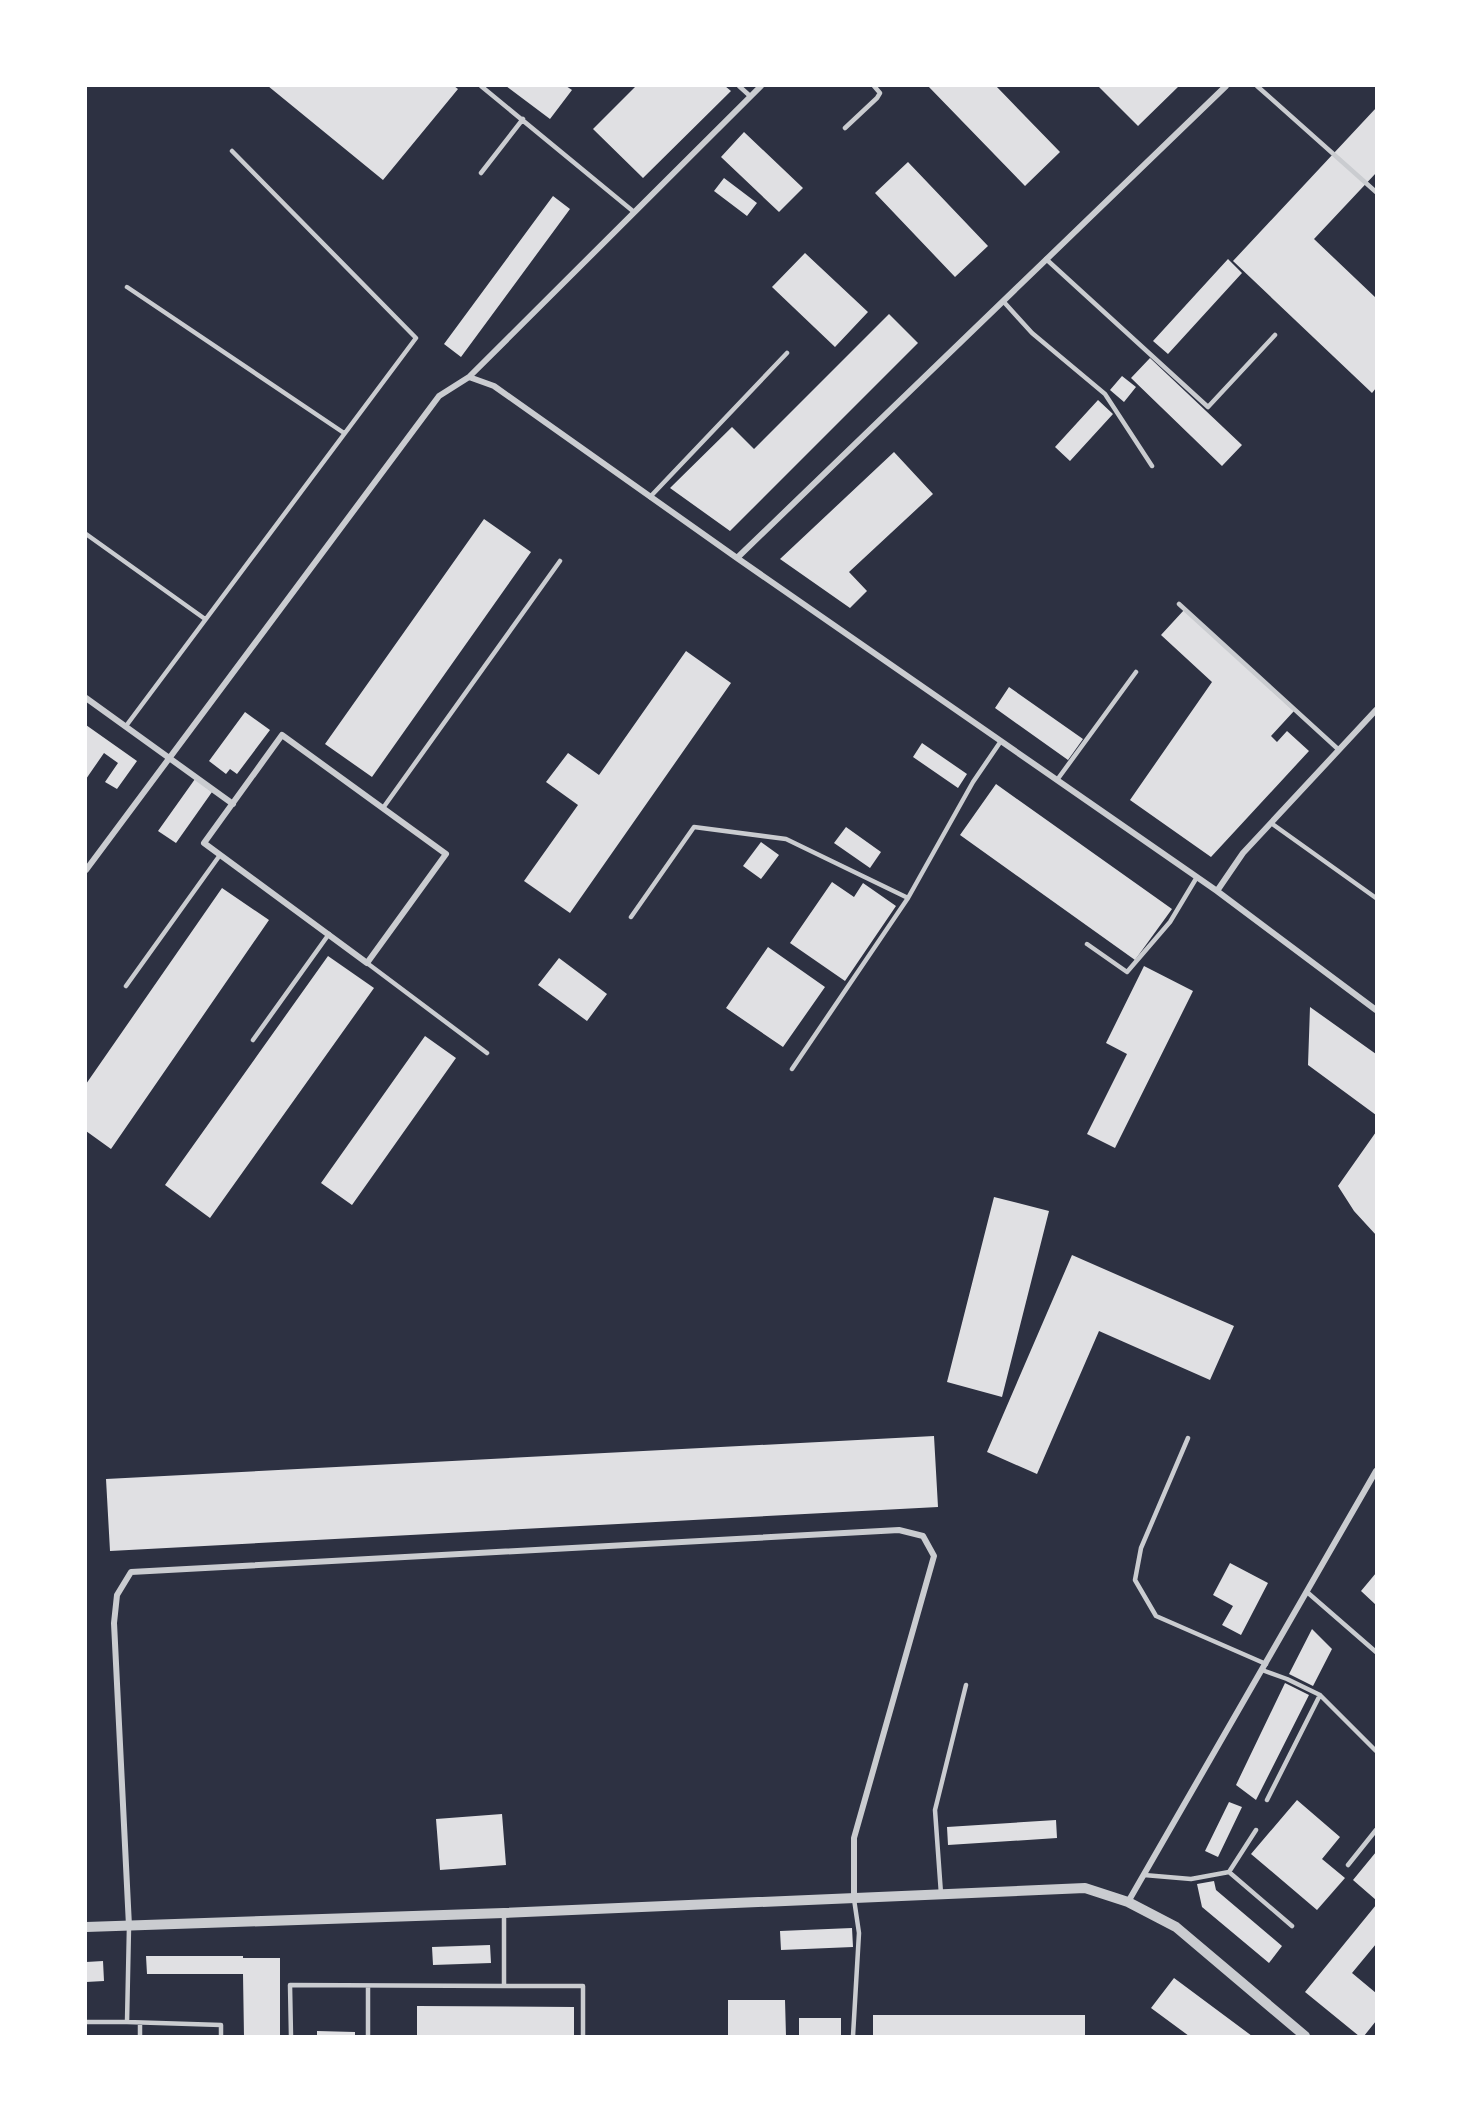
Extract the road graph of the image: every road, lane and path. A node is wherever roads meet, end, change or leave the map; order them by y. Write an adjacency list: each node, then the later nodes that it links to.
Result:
1 (482, 86): 8 (lane)
2 (739, 86): 7 (lane)
3 (761, 86): 7 (street)
4 (874, 86): 9 (lane)
5 (1226, 86): 14 (street)
6 (1257, 86): 12 (lane)
7 (750, 96): 13 (street)
8 (523, 119): 11 (lane); 13 (lane)
9 (844, 128)
10 (232, 151): 20 (lane)
11 (481, 173)
12 (1377, 192)
13 (634, 212): 19 (street)
14 (1046, 259): 16 (street); 17 (lane)
15 (127, 287): 20 (lane)
16 (1003, 301): 21 (lane); 24 (street)
17 (1275, 334)
18 (787, 353): 22 (lane)
19 (469, 378): 22 (street); 34 (street)
20 (344, 433): 27 (lane)
21 (1152, 466)
22 (650, 497): 24 (street)
23 (86, 534): 27 (lane)
24 (737, 558): 32 (street)
25 (560, 561): 37 (lane)
26 (1179, 604): 33 (lane)
27 (205, 619): 31 (lane)
28 (1136, 672): 35 (lane)
29 (86, 698): 31 (street)
30 (1377, 710): 33 (street)
31 (126, 726): 34 (street)
32 (1001, 741): 35 (street); 43 (lane)
33 (1339, 750): 38 (street)
34 (169, 758): 36 (street); 40 (street)
35 (1057, 780): 41 (street)
36 (233, 804): 37 (street); 39 (street)
37 (382, 808): 48 (street)
38 (1271, 823): 42 (street); 44 (lane)
39 (220, 855): 46 (street); 49 (lane)
40 (86, 870)
41 (1197, 877): 42 (street); 47 (lane)
42 (1217, 891): 50 (street)
43 (908, 898): 45 (lane); 53 (lane)
44 (1377, 898)
45 (631, 918)
46 (328, 934): 48 (street); 51 (lane)
47 (1087, 944)
48 (367, 963): 52 (lane)
49 (126, 986)
50 (1377, 1010)
51 (253, 1040)
52 (487, 1053)
53 (792, 1070)
54 (1188, 1438): 58 (lane)
55 (1377, 1471): 56 (street)
56 (1307, 1592): 57 (lane); 58 (street)
57 (1377, 1652)
58 (1266, 1664): 59 (street)
59 (1262, 1670): 61 (lane); 68 (street)
60 (966, 1685): 69 (lane)
61 (1320, 1695): 62 (lane); 63 (lane)
62 (1377, 1751)
63 (1267, 1800)
64 (1256, 1830): 67 (lane)
65 (1377, 1830): 66 (lane)
66 (1348, 1865)
67 (1229, 1872): 68 (lane); 74 (lane)
68 (1144, 1875): 71 (street)
69 (941, 1894): 70 (street); 71 (street)
70 (854, 1898): 72 (street); 73 (street); 86 (lane)
71 (1128, 1902): 87 (street)
72 (504, 1913): 73 (street); 77 (lane)
73 (129, 1926): 75 (street); 79 (lane)
74 (1292, 1926)
75 (86, 1927)
76 (368, 1986): 77 (lane); 83 (lane); 84 (lane)
77 (504, 1986): 85 (lane)
78 (86, 2022): 79 (lane)
79 (127, 2022): 80 (lane)
80 (140, 2023): 81 (lane); 82 (lane)
81 (140, 2037)
82 (221, 2037)
83 (291, 2037)
84 (368, 2037)
85 (583, 2037)
86 (853, 2037)
87 (1305, 2037)

